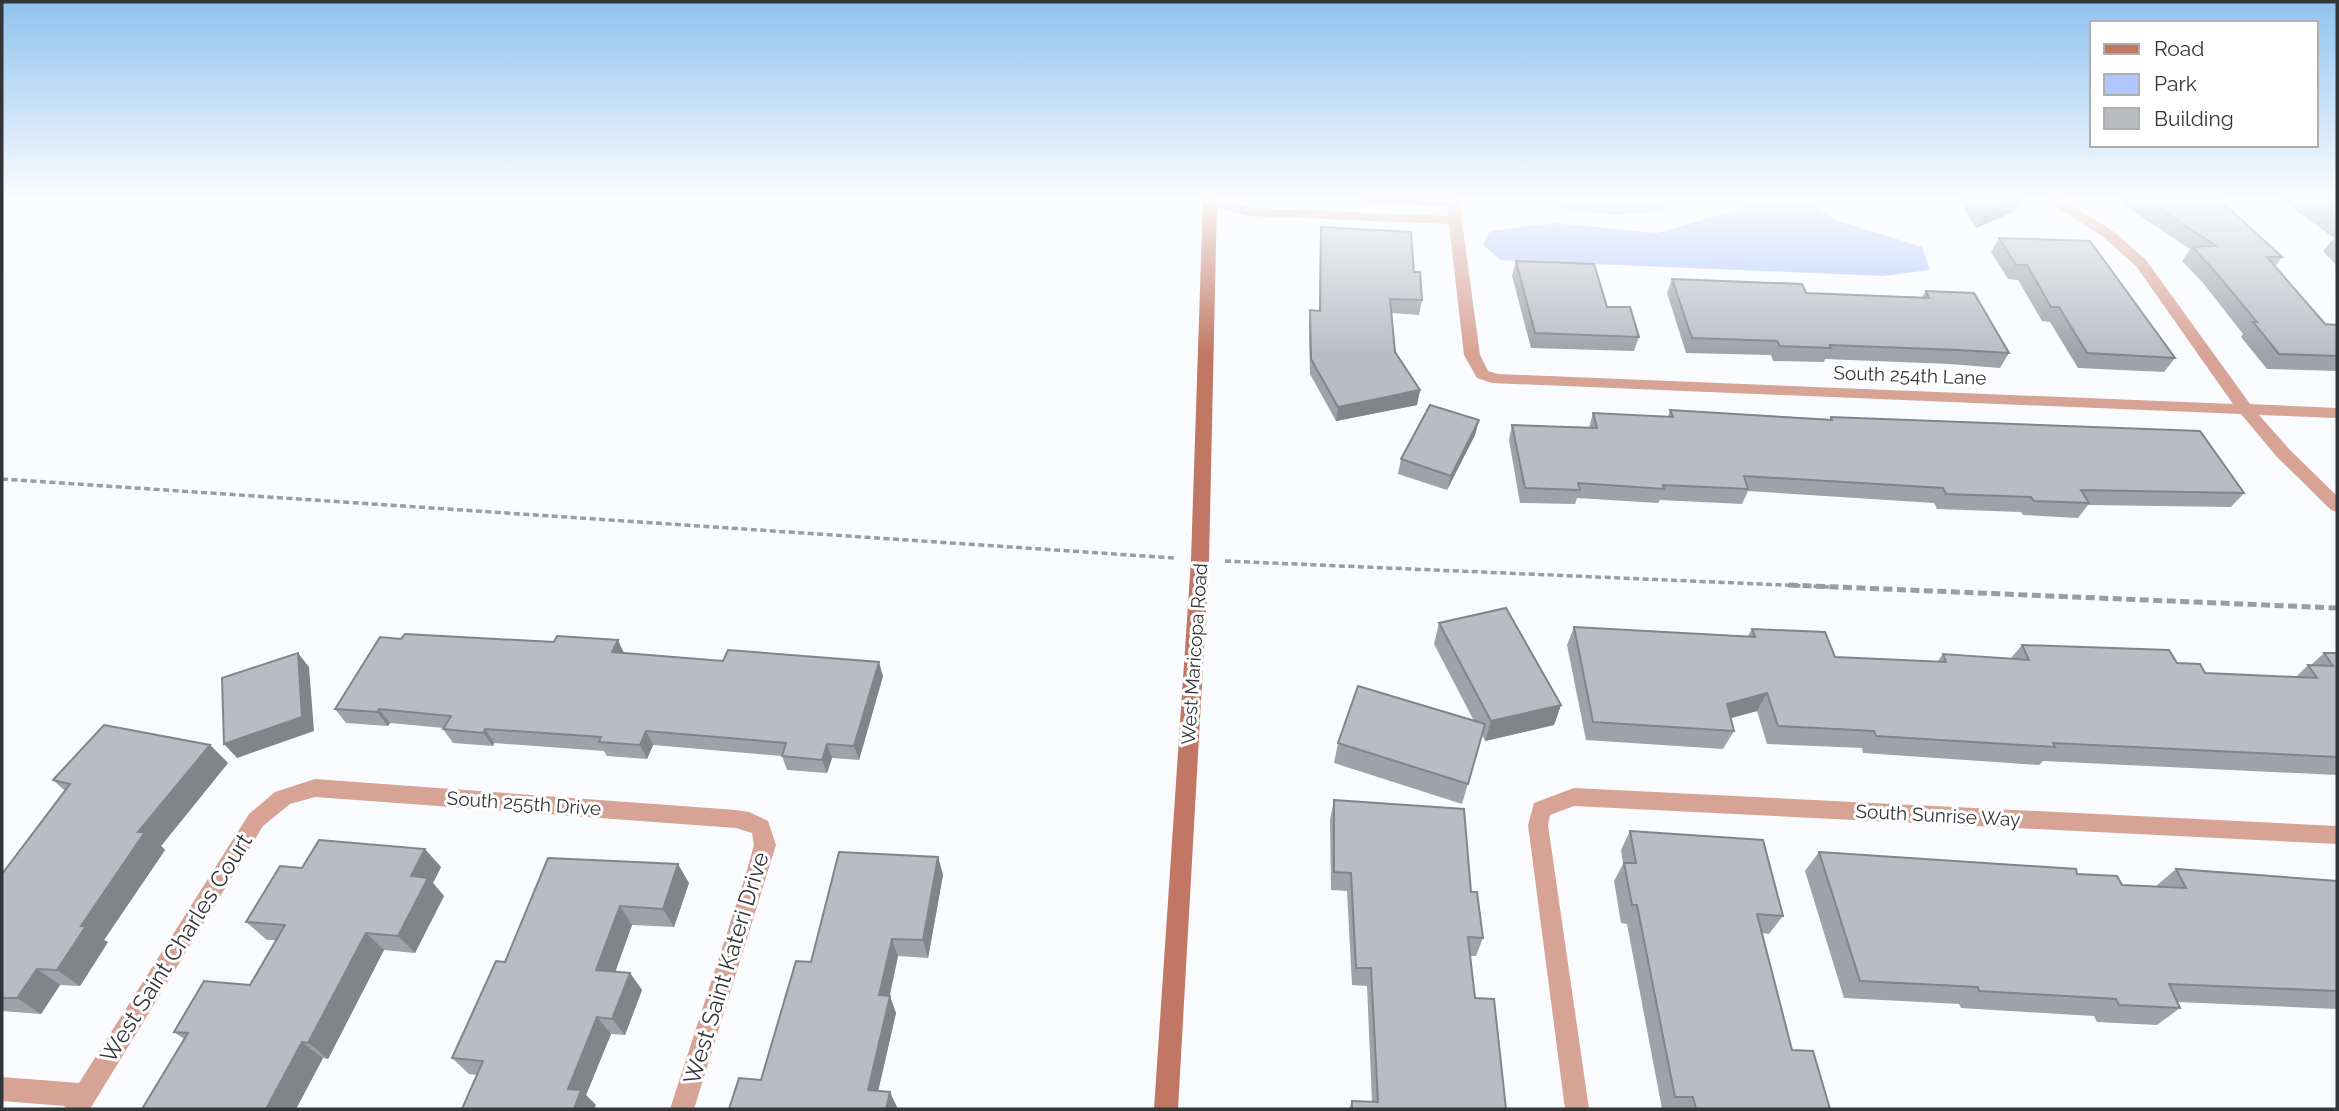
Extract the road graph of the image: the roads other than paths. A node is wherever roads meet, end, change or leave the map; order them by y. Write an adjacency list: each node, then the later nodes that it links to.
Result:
1 (1213, 251): 13 (street, West Maricopa Road)
2 (1459, 251): 4 (street, South 254th Lane)
3 (2127, 251): 4 (street)
4 (2245, 409): 5 (street, South 254th Lane); 6 (street)
5 (2337, 412)
6 (2337, 506)
7 (286, 796): 8 (street, South 255th Drive); 11 (street, West Saint Charles Court)
8 (761, 828): 12 (street, West Saint Kateri Drive)
9 (2337, 835): 14 (street, South Sunrise Way)
10 (2, 1089): 11 (street)
11 (81, 1102)
12 (682, 1109)
13 (1166, 1109)
14 (1577, 1109)

